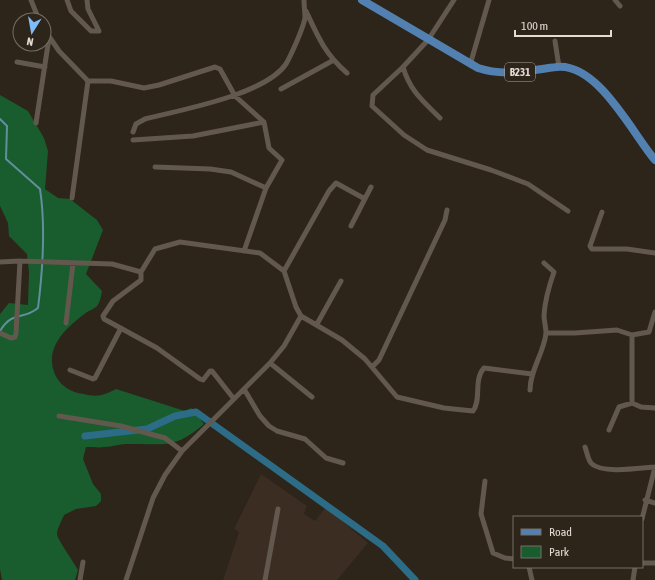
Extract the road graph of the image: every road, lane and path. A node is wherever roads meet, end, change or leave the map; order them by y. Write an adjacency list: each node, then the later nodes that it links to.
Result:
1 (31, 0): 11 (street)
2 (67, 0): 3 (street)
3 (87, 0)
4 (304, 0): 10 (street)
5 (362, 0): 12 (main road, B231)
6 (454, 0): 12 (street)
7 (488, 0): 18 (street)
8 (615, 0): 9 (street)
9 (620, 6)
10 (304, 8): 16 (street); 25 (street)
11 (36, 12)
12 (428, 40): 18 (main road, B231); 20 (street)
13 (52, 41): 23 (street)
14 (555, 41): 21 (street)
15 (47, 52): 19 (street)
16 (332, 61): 22 (street); 24 (street)
17 (17, 62): 19 (street)
18 (470, 65): 21 (main road, B231)
19 (45, 67): 28 (street)
20 (403, 67): 26 (street); 38 (street)
21 (559, 67): 31 (main road, B231)
22 (347, 73)
23 (88, 81): 25 (street); 35 (street)
24 (282, 89)
25 (235, 96): 27 (street); 29 (street)
26 (440, 118)
27 (264, 122): 30 (street); 34 (street)
28 (36, 123)
29 (133, 132)
30 (133, 140)
31 (655, 160)
32 (155, 167): 34 (street)
33 (371, 187): 36 (street)
34 (266, 188): 41 (street)
35 (72, 198)
36 (365, 199): 40 (street); 47 (street)
37 (447, 210): 59 (street)
38 (568, 211)
39 (602, 212): 42 (street)
40 (351, 226)
41 (244, 251): 47 (street); 48 (street)
42 (655, 253)
43 (20, 260): 44 (street); 45 (street); 56 (street)
44 (0, 262)
45 (73, 263): 48 (street); 52 (street)
46 (544, 263): 55 (street)
47 (284, 271): 51 (street)
48 (141, 272): 54 (street)
49 (341, 281): 53 (street)
50 (655, 312): 57 (street)
51 (301, 316): 53 (street); 58 (street)
52 (66, 323)
53 (317, 324): 59 (street)
54 (121, 328): 60 (street); 65 (street)
55 (546, 333): 57 (street); 61 (street)
56 (0, 334)
57 (632, 335): 66 (street)
58 (270, 363): 62 (street); 64 (street)
59 (373, 366): 61 (street)
60 (70, 370)
61 (532, 374): 63 (street)
62 (244, 389): 65 (street); 72 (street)
63 (530, 390)
64 (312, 397)
65 (234, 399): 71 (street)
66 (632, 403): 67 (street); 69 (street)
67 (655, 408)
68 (59, 416): 71 (street)
69 (609, 430)
70 (585, 447): 73 (street)
71 (182, 451): 86 (street)
72 (343, 463)
73 (655, 467): 75 (street)
74 (485, 481): 79 (street)
75 (645, 500): 76 (street); 78 (street)
76 (655, 503)
77 (278, 508): 87 (street)
78 (642, 516)
79 (513, 558)
80 (83, 562): 85 (street)
81 (643, 563): 82 (street)
82 (655, 563)
83 (529, 568): 88 (street)
84 (635, 568): 89 (street)
85 (80, 580)
86 (126, 580)
87 (265, 580)
88 (532, 580)
89 (633, 580)

